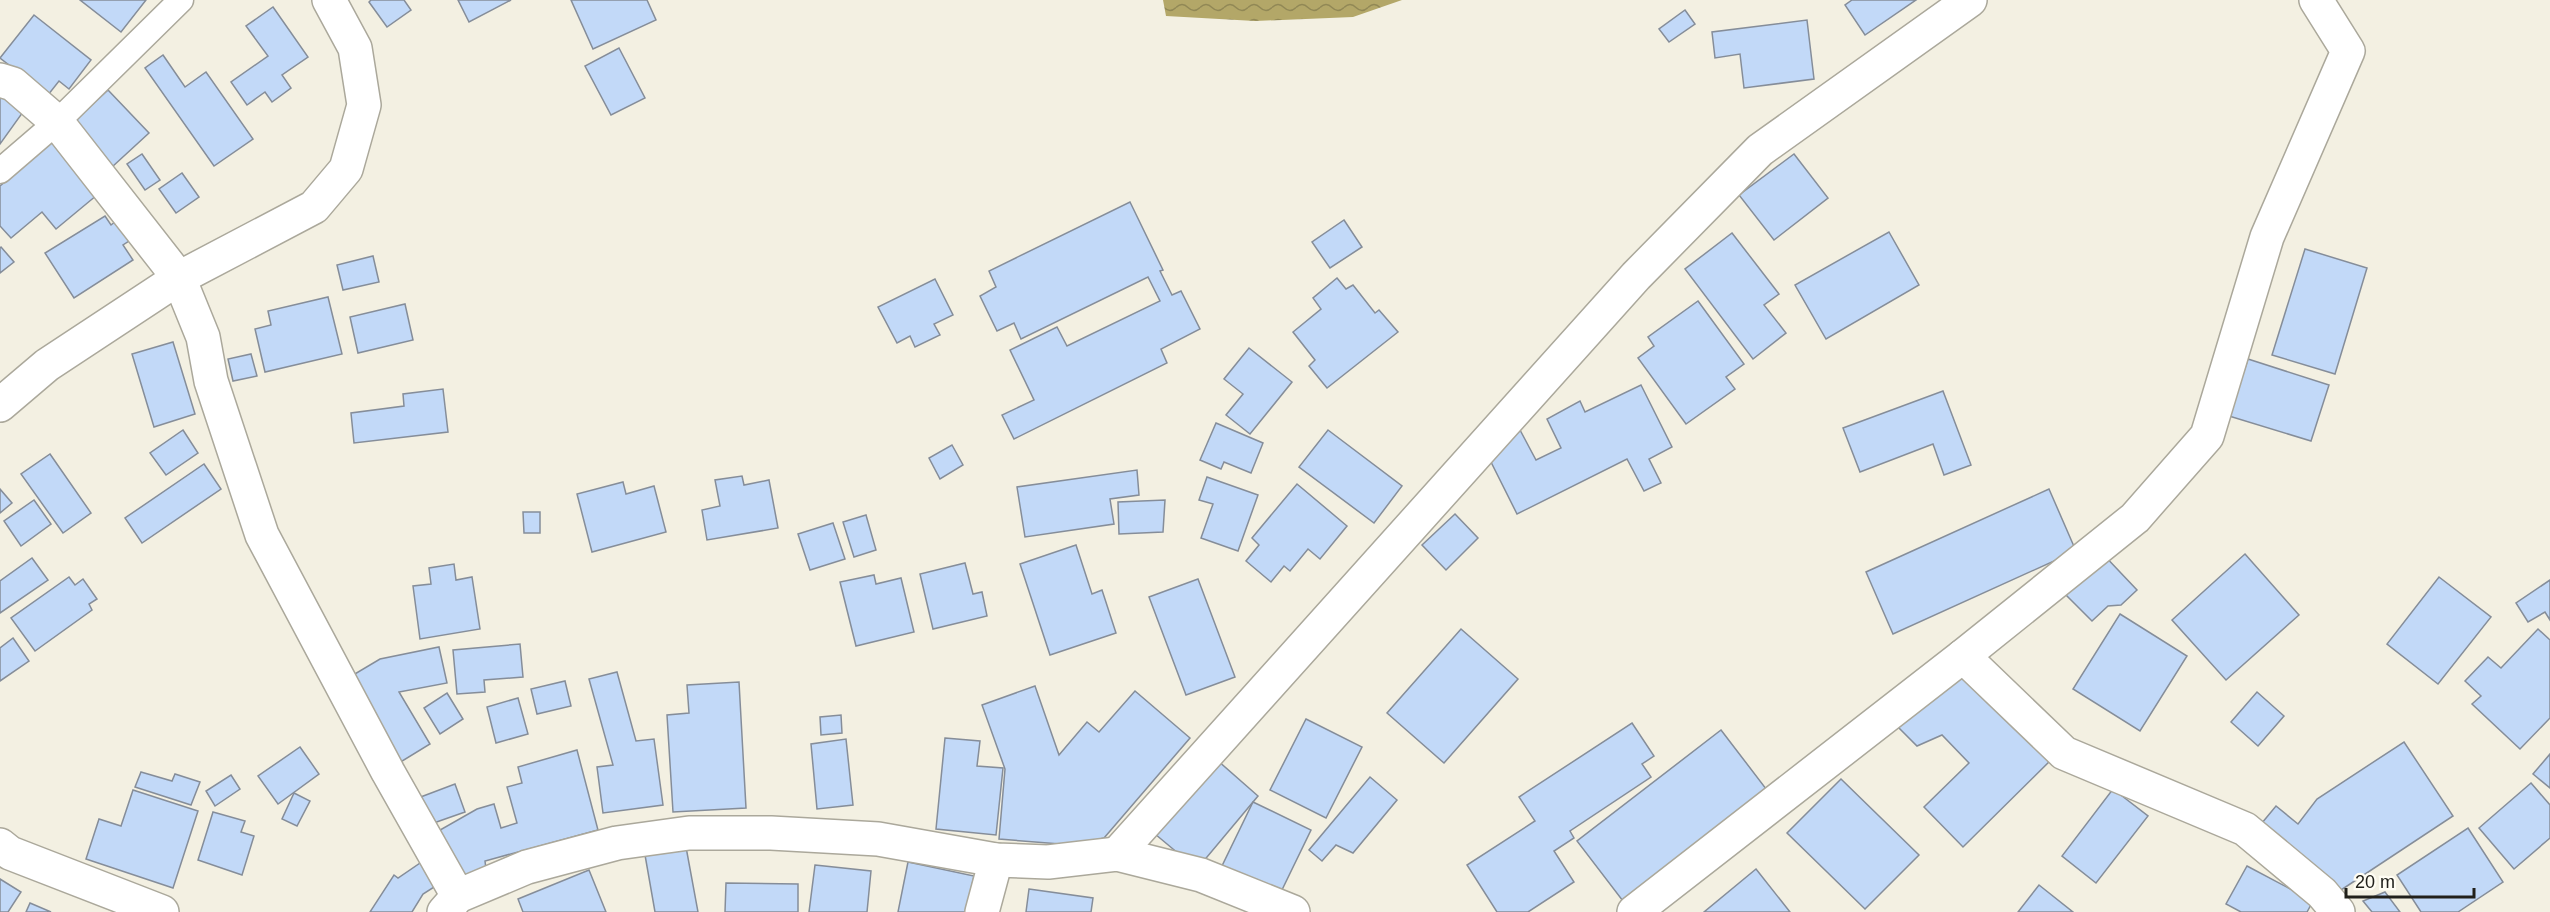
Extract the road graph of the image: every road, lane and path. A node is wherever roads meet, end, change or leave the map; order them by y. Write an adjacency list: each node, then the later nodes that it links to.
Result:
1 (181, 0): 6 (lane)
2 (329, 0): 8 (street)
3 (1970, 0): 12 (street)
4 (2316, 0): 10 (street)
5 (0, 80): 6 (street)
6 (57, 122): 7 (lane); 8 (street)
7 (0, 171)
8 (179, 278): 9 (street); 14 (street)
9 (0, 405)
10 (1963, 656): 18 (street); 19 (street)
11 (0, 844): 15 (street)
12 (1117, 854): 13 (street); 17 (street)
13 (996, 860): 14 (street); 16 (street)
14 (451, 904)
15 (162, 912)
16 (982, 912)
17 (1293, 912)
18 (1634, 912)
19 (2338, 912)

